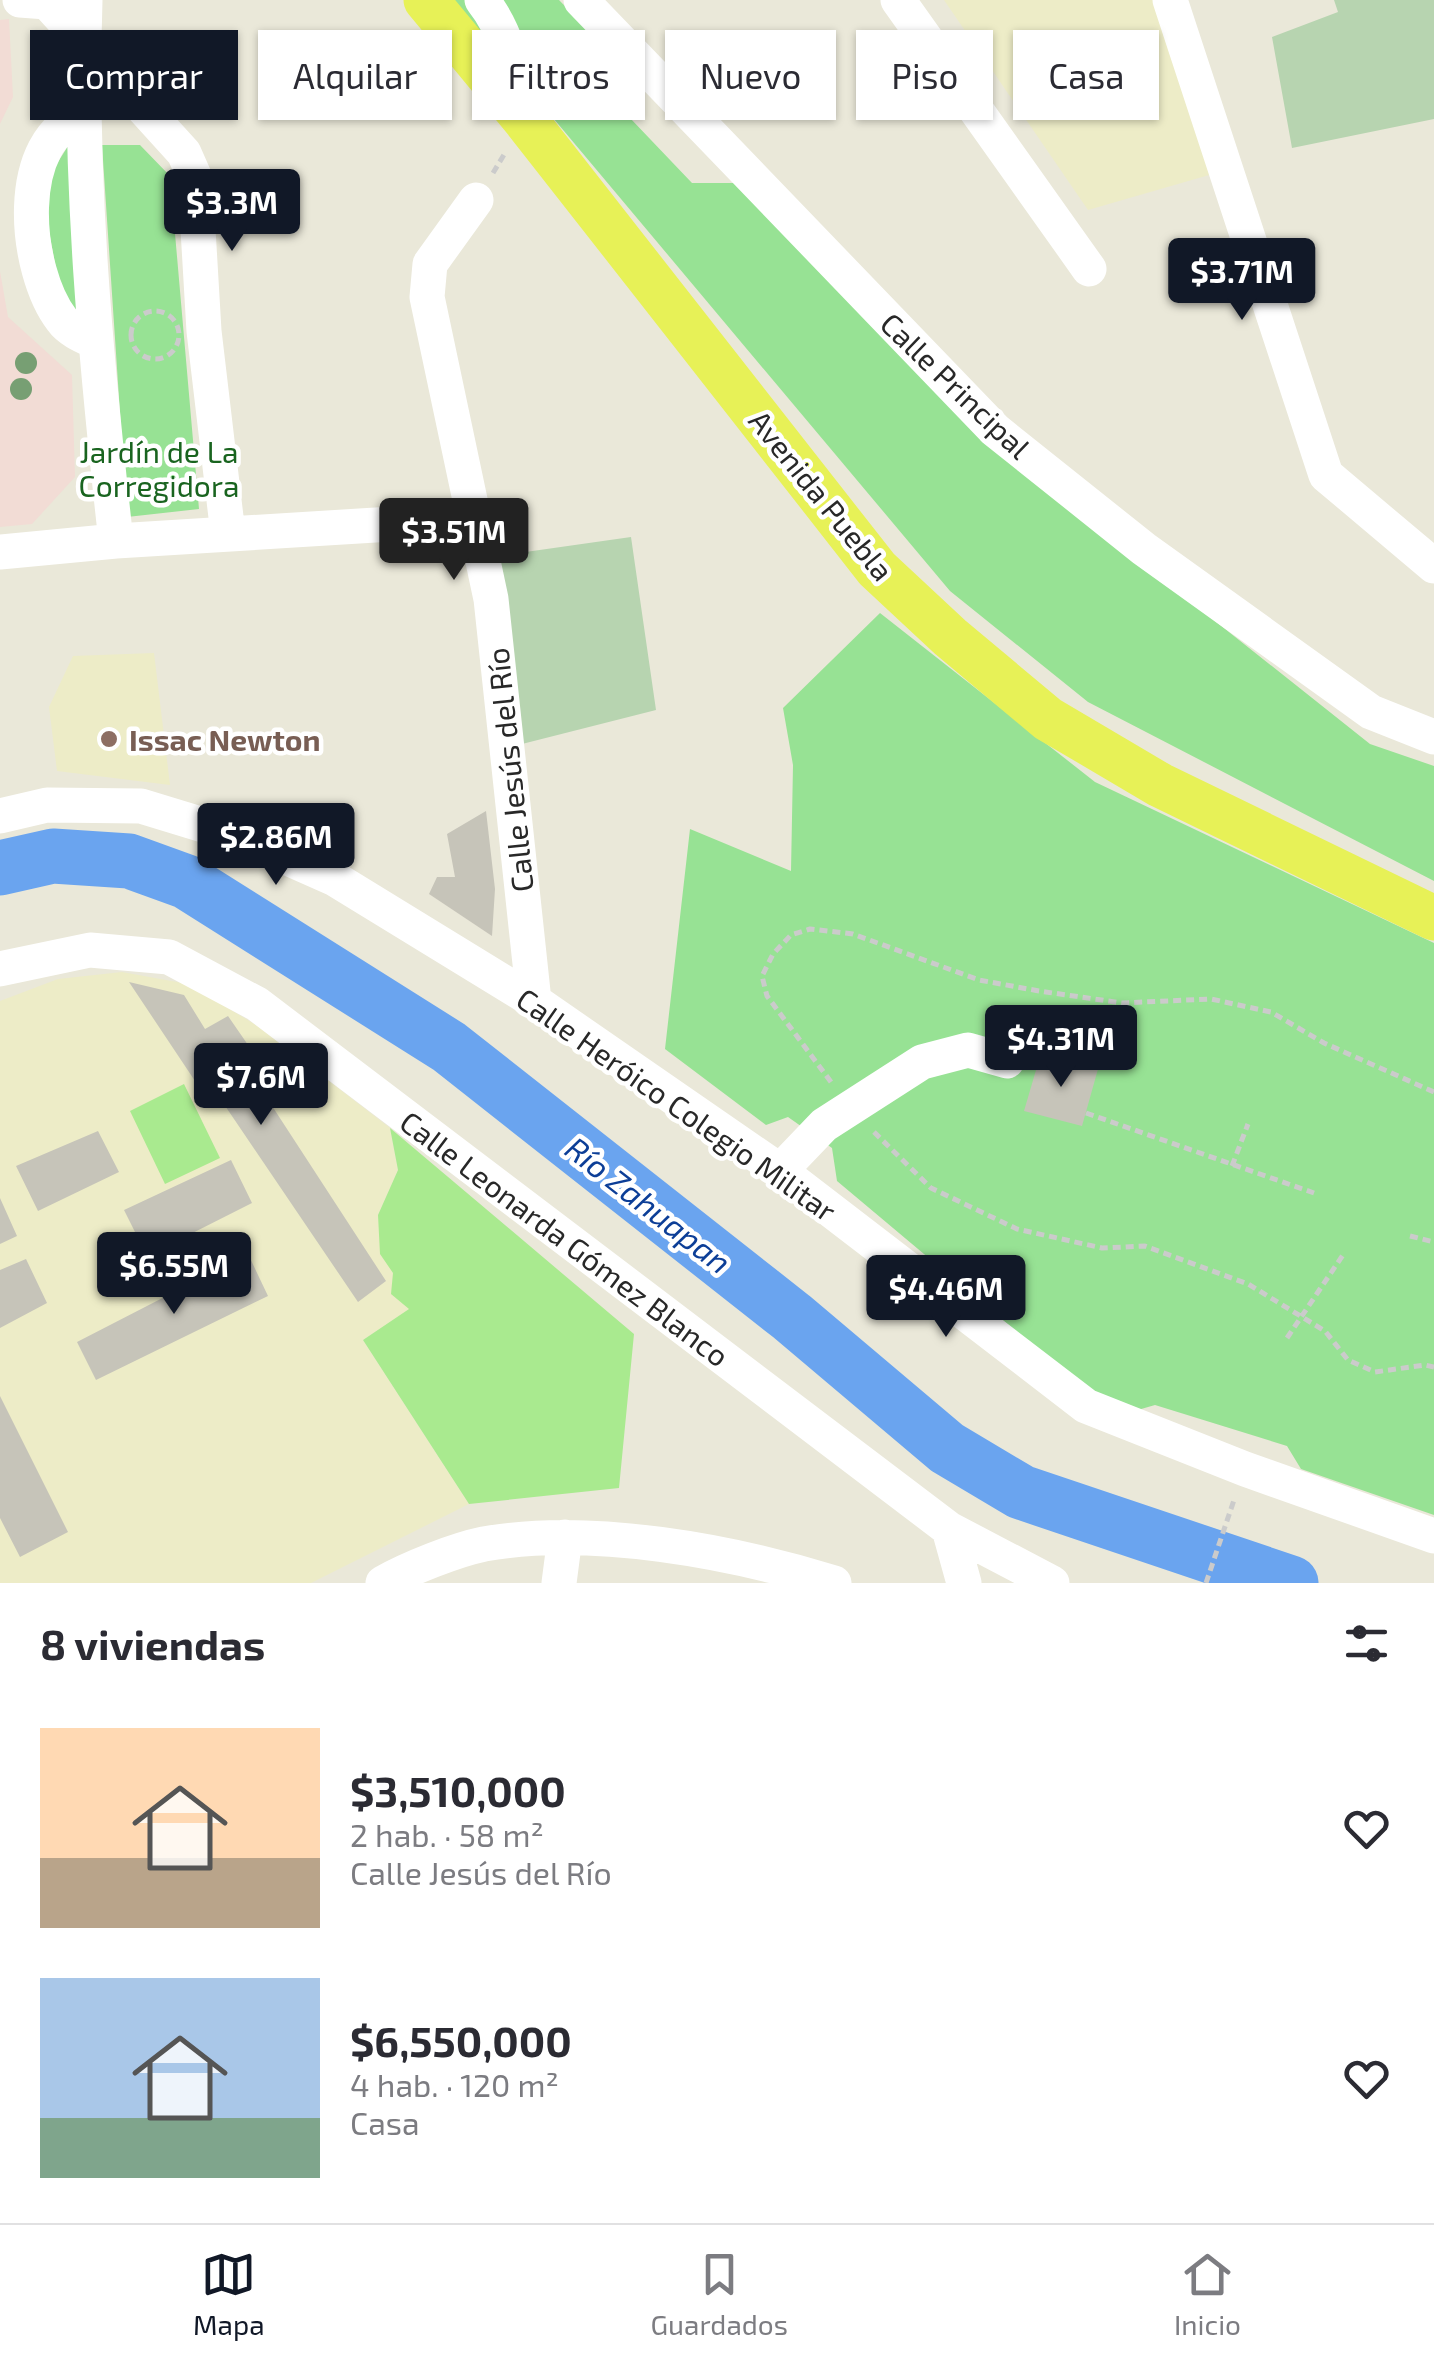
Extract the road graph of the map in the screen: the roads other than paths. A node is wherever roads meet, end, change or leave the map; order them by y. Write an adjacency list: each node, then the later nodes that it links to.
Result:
1 (20, 0): 8 (street)
2 (85, 0): 9 (street)
3 (426, 0): 13 (main road, Avenida Puebla)
4 (482, 0): 13 (street)
5 (581, 0): 22 (street, Calle Principal)
6 (898, 0): 15 (street)
7 (1170, 0): 21 (street)
8 (72, 30)
9 (84, 30)
10 (70, 120): 16 (street)
11 (84, 120): 16 (street)
12 (154, 120): 18 (street)
13 (526, 121): 24 (main road, Avenida Puebla)
14 (476, 200): 17 (street, Calle Jesús del Río)
15 (1089, 270)
16 (94, 340): 19 (street)
17 (473, 518): 18 (street); 26 (street, Calle Jesús del Río)
18 (228, 534): 19 (street)
19 (116, 541): 20 (street)
20 (0, 552)
21 (1434, 566)
22 (1434, 737)
23 (0, 816): 26 (street, Calle Heróico Colegio Militar)
24 (1434, 918)
25 (0, 969): 29 (street, Calle Leonarda Gómez Blanco)
26 (534, 1001): 28 (street, Calle Heróico Colegio Militar)
27 (1007, 1061): 28 (street)
28 (780, 1171): 30 (street, Calle Heróico Colegio Militar)
29 (949, 1529): 34 (street, Calle Leonarda Gómez Blanco); 37 (street)
30 (1434, 1536)
31 (565, 1537): 32 (street); 33 (street); 35 (street)
32 (761, 1572): 36 (street)
33 (392, 1581)
34 (1036, 1582)
35 (558, 1583)
36 (834, 1583)
37 (964, 1583)

